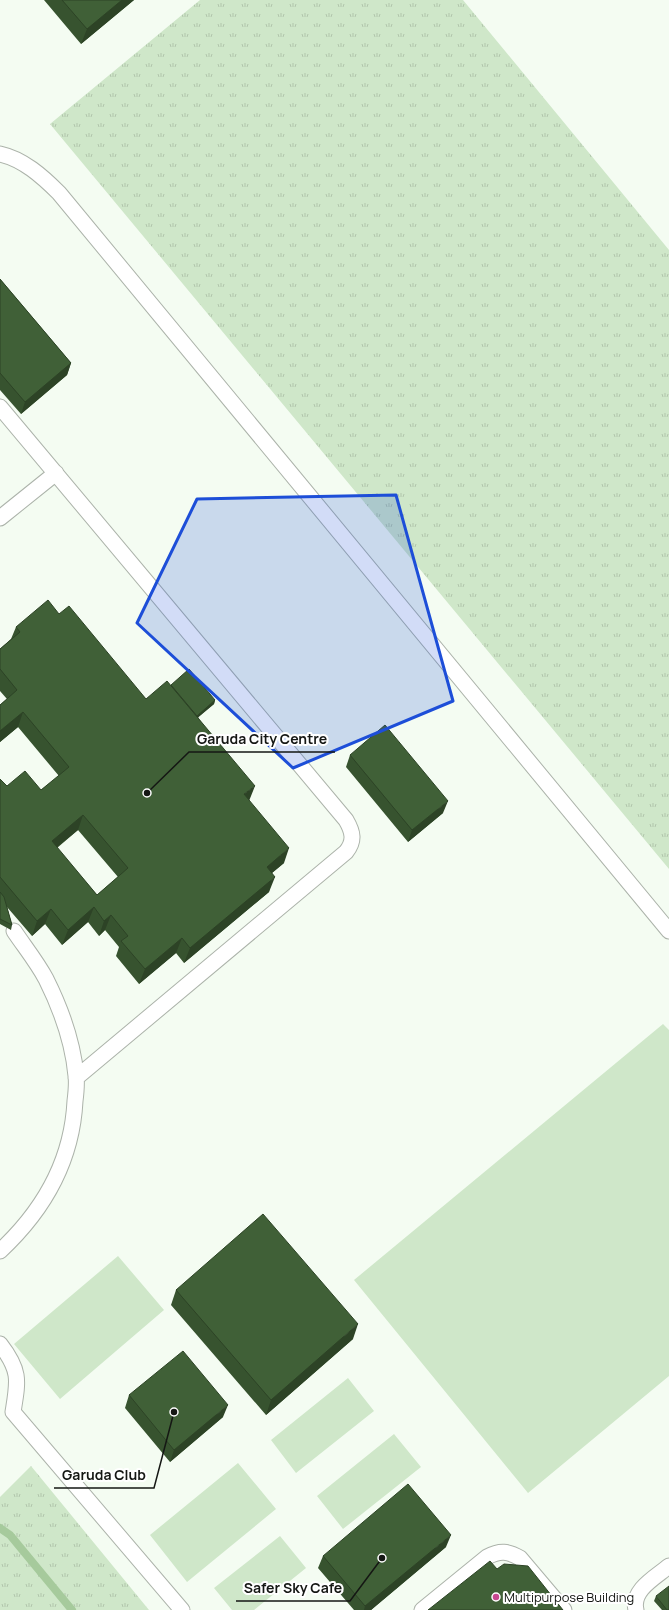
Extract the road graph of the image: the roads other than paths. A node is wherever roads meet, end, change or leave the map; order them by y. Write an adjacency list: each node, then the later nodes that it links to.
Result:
1 (0, 154): 6 (lane)
2 (0, 407): 3 (lane)
3 (56, 473): 4 (lane); 7 (lane)
4 (1, 516)
5 (14, 931): 7 (lane)
6 (669, 931)
7 (76, 1078): 8 (lane)
8 (0, 1251)
9 (0, 1344): 10 (lane)
10 (6, 1412): 12 (lane)
11 (669, 1566): 15 (lane)
12 (182, 1610)
13 (422, 1610): 14 (lane)
14 (564, 1610)
15 (636, 1610)

